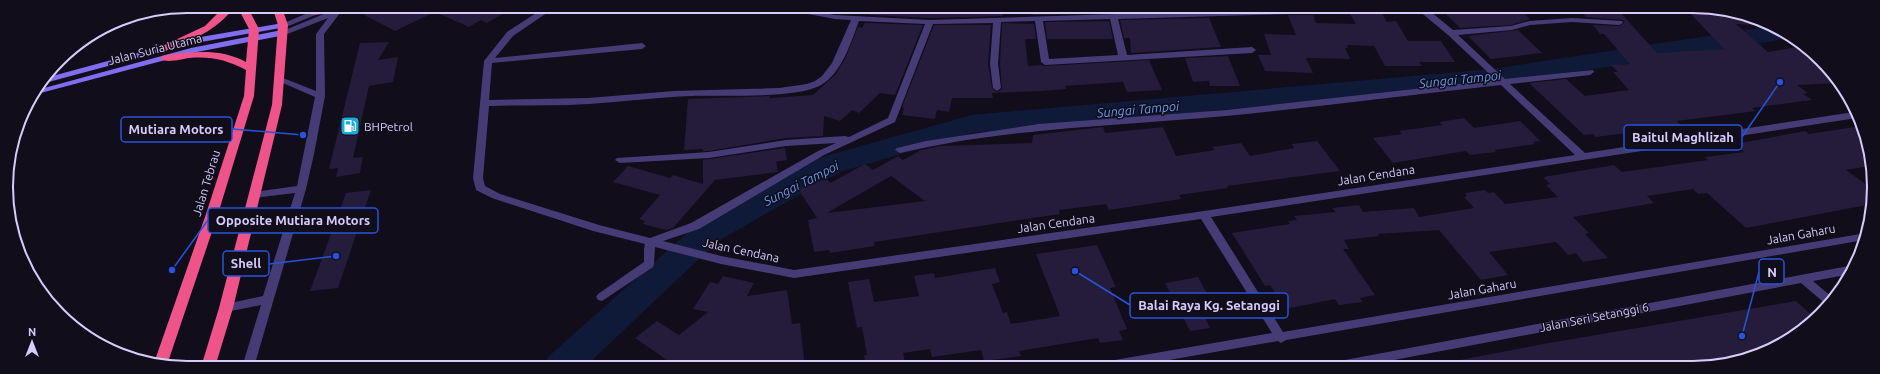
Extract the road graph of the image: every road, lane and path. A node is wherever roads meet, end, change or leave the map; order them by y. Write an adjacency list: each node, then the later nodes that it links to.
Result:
1 (225, 13): 22 (highway)
2 (245, 13): 19 (highway)
3 (279, 13): 17 (highway)
4 (319, 13): 17 (street)
5 (326, 13): 17 (street)
6 (332, 13): 32 (street)
7 (542, 13): 24 (street)
8 (813, 13): 12 (street)
9 (1236, 13): 11 (street)
10 (1427, 13): 18 (street)
11 (1114, 17): 13 (street); 23 (street)
12 (856, 18): 15 (street); 33 (street)
13 (1039, 19): 14 (street); 23 (street)
14 (997, 20): 15 (street); 30 (street)
15 (930, 22): 35 (street)
16 (1618, 23): 18 (street)
17 (283, 29): 19 (main road, Jalan Suria Utama); 28 (highway)
18 (1451, 33): 29 (street)
19 (253, 34): 22 (main road, Jalan Suria Utama); 25 (highway, Jalan Tebrau)
20 (642, 46): 24 (street)
21 (1252, 50): 23 (street)
22 (163, 54): 25 (highway); 27 (main road, Jalan Suria Utama); 31 (main road, Jalan Suria Utama)
23 (1123, 56)
24 (488, 60): 33 (street, Jalan Cendana)
25 (251, 70): 51 (highway, Jalan Tebrau)
26 (1590, 72): 29 (street)
27 (50, 80)
28 (280, 80): 32 (street); 40 (highway)
29 (1503, 82): 36 (street); 37 (street)
30 (997, 88)
31 (41, 91)
32 (320, 96): 39 (street)
33 (484, 103): 43 (street, Jalan Cendana)
34 (1852, 117): 37 (street, Jalan Cendana)
35 (853, 138): 38 (street); 43 (street)
36 (900, 150)
37 (1582, 156): 41 (street, Jalan Cendana)
38 (620, 160)
39 (301, 189): 40 (street); 48 (street)
40 (254, 195): 49 (highway)
41 (1204, 215): 43 (street, Jalan Cendana); 50 (street)
42 (1860, 237): 50 (street, Jalan Gaharu)
43 (657, 243): 46 (street)
44 (1846, 270): 45 (street, Jalan Seri Setanggi 6)
45 (1802, 278): 47 (street); 55 (street, Jalan Seri Setanggi 6)
46 (602, 297)
47 (1826, 299)
48 (267, 300): 49 (street); 53 (street)
49 (226, 308): 52 (highway)
50 (1281, 338): 54 (street, Jalan Gaharu)
51 (162, 360)
52 (210, 361)
53 (249, 361)
54 (1140, 361)
55 (1391, 361)

